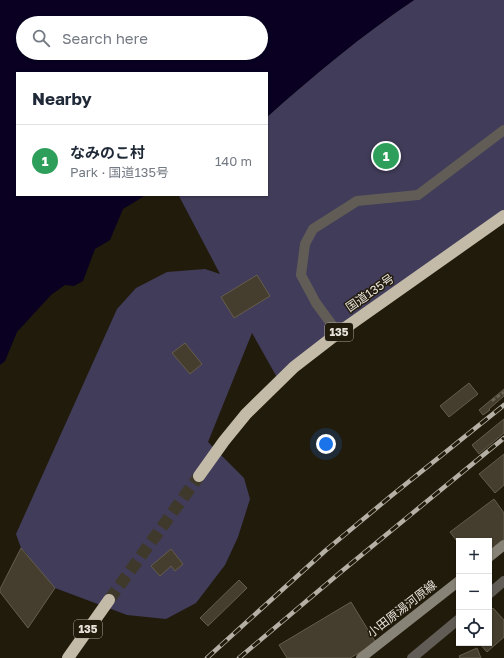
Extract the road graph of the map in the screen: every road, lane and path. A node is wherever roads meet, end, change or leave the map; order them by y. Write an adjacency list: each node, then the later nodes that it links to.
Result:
1 (504, 130): 3 (street)
2 (504, 216): 3 (highway, 国道135号 / 135)
3 (338, 333): 6 (highway, 国道135号 / 135)
4 (504, 392): 5 (path)
5 (492, 402)
6 (199, 476)
7 (504, 545): 8 (main road)
8 (492, 555)
9 (504, 581): 11 (street)
10 (456, 583): 15 (main road, 小田原湯河原線)
11 (492, 591)
12 (109, 600): 14 (highway, 135)
13 (456, 621): 16 (street)
14 (68, 658)
15 (361, 658)
16 (412, 658)

